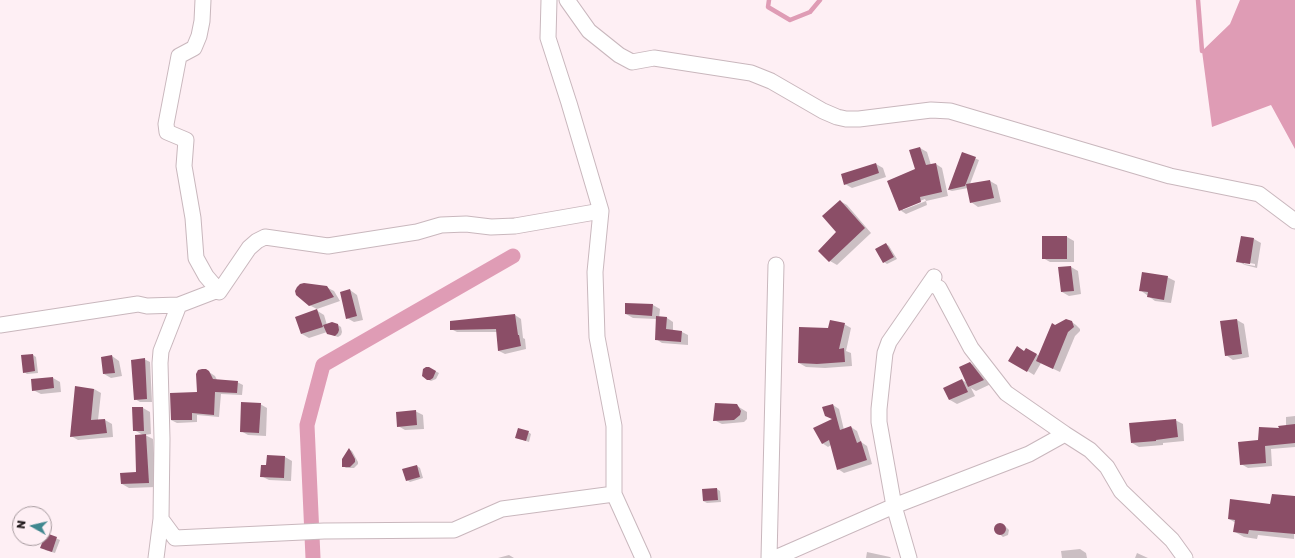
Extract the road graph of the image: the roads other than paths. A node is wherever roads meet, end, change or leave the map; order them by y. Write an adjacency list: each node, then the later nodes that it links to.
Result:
1 (203, 0): 7 (street)
2 (549, 0): 4 (street)
3 (567, 0): 5 (street)
4 (601, 211): 7 (street); 11 (street)
5 (1295, 221)
6 (776, 265): 16 (street)
7 (218, 290): 8 (street)
8 (179, 305): 9 (street); 13 (street)
9 (0, 324)
10 (1065, 434): 12 (street); 12 (street); 19 (street)
11 (614, 494): 13 (street); 15 (street)
12 (894, 506): 17 (street); 18 (street)
13 (161, 519): 14 (street)
14 (156, 558)
15 (643, 558)
16 (769, 558)
17 (775, 558)
18 (909, 558)
19 (1185, 558)

